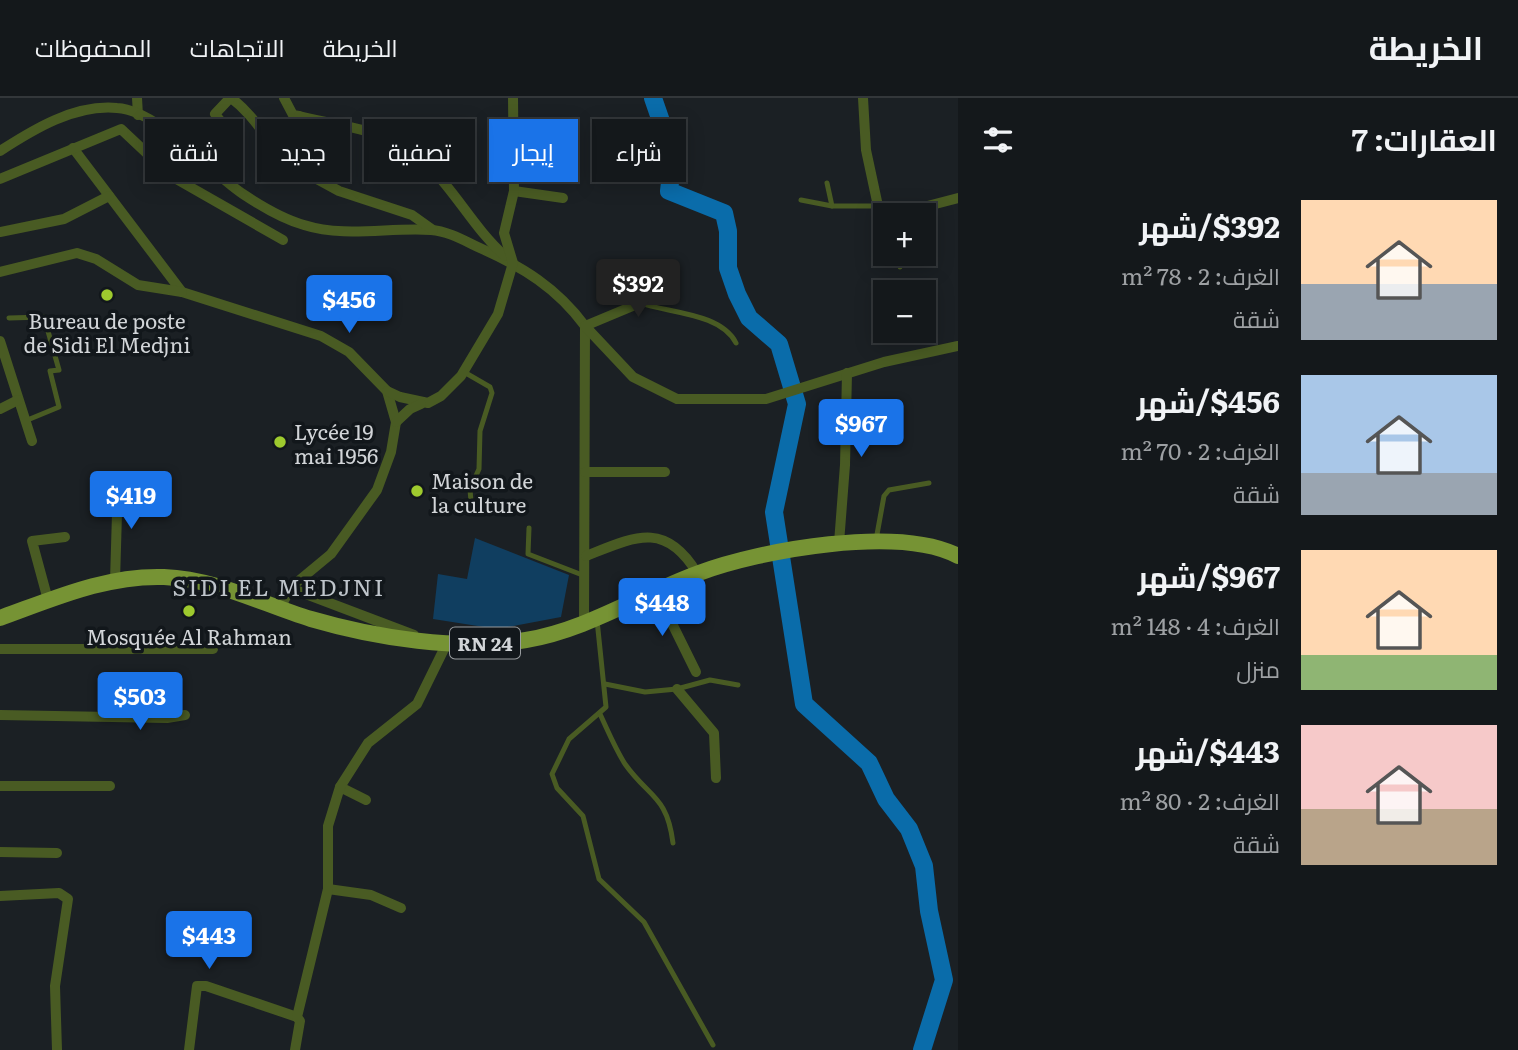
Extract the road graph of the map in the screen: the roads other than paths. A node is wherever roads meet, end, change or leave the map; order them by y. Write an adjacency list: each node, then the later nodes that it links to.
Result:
1 (137, 98): 6 (street)
2 (230, 98): 8 (street); 9 (street)
3 (284, 98): 7 (street)
4 (513, 98): 17 (street)
5 (863, 98): 22 (street)
6 (138, 115): 12 (street); 26 (street)
7 (299, 117): 10 (street)
8 (219, 119)
9 (257, 124)
10 (364, 132)
11 (73, 148): 13 (street); 18 (street); 28 (street)
12 (0, 151)
13 (0, 179)
14 (322, 182): 26 (street)
15 (443, 182): 29 (street)
16 (827, 183): 24 (lane)
17 (514, 191): 19 (street); 29 (street)
18 (109, 196): 27 (street); 32 (street)
19 (563, 198)
20 (958, 198): 23 (street)
21 (801, 201): 24 (lane)
22 (877, 203)
23 (936, 204)
24 (832, 206): 25 (lane)
25 (873, 206)
26 (433, 230): 29 (street)
27 (0, 232)
28 (283, 240)
29 (513, 263): 35 (street); 40 (street)
30 (662, 271): 33 (street)
31 (0, 272): 32 (street)
32 (182, 292): 42 (street)
33 (640, 303): 35 (street); 37 (lane)
34 (9, 318): 46 (lane)
35 (585, 326): 41 (street); 49 (street)
36 (0, 341): 39 (street)
37 (736, 343)
38 (958, 346): 41 (street)
39 (3, 363): 43 (street)
40 (464, 372): 44 (street); 53 (lane)
41 (847, 373): 57 (street)
42 (387, 391): 44 (street); 47 (street)
43 (18, 400): 45 (street); 46 (street)
44 (428, 403): 47 (street)
45 (0, 409)
46 (25, 421): 48 (street)
47 (396, 422): 63 (street)
48 (33, 441)
49 (585, 472): 50 (street); 58 (street)
50 (665, 472)
51 (118, 480): 62 (street)
52 (929, 482): 56 (lane)
53 (471, 502)
54 (529, 528): 61 (lane)
55 (65, 537): 65 (street)
56 (876, 540): 57 (main road, RN 24); 59 (main road, RN 24)
57 (839, 543): 60 (main road, RN 24)
58 (586, 556): 60 (street); 61 (street)
59 (958, 556)
60 (697, 573): 64 (main road, RN 24)
61 (584, 576): 68 (street)
62 (115, 581): 65 (main road, RN 24); 66 (main road, RN 24)
63 (290, 588): 66 (street); 69 (street)
64 (656, 591): 68 (main road, RN 24); 72 (street)
65 (48, 600): 67 (main road, RN 24)
66 (281, 607): 69 (main road, RN 24)
67 (0, 618)
68 (590, 620): 69 (main road, RN 24); 73 (lane)
69 (440, 642): 82 (street)
70 (0, 649): 71 (street)
71 (213, 649)
72 (696, 672)
73 (605, 684): 75 (lane); 76 (lane)
74 (738, 685): 75 (lane)
75 (677, 689): 79 (street)
76 (600, 714): 84 (lane); 91 (lane)
77 (0, 715): 78 (street)
78 (184, 715)
79 (716, 778)
80 (0, 786): 81 (street)
81 (110, 786)
82 (340, 787): 83 (street); 87 (street)
83 (366, 800)
84 (673, 843)
85 (0, 852): 86 (street)
86 (57, 853)
87 (328, 889): 89 (street); 90 (street)
88 (0, 896): 92 (street)
89 (401, 908)
90 (297, 1017): 93 (street); 94 (street)
91 (713, 1045)
92 (57, 1050)
93 (190, 1050)
94 (295, 1050)

